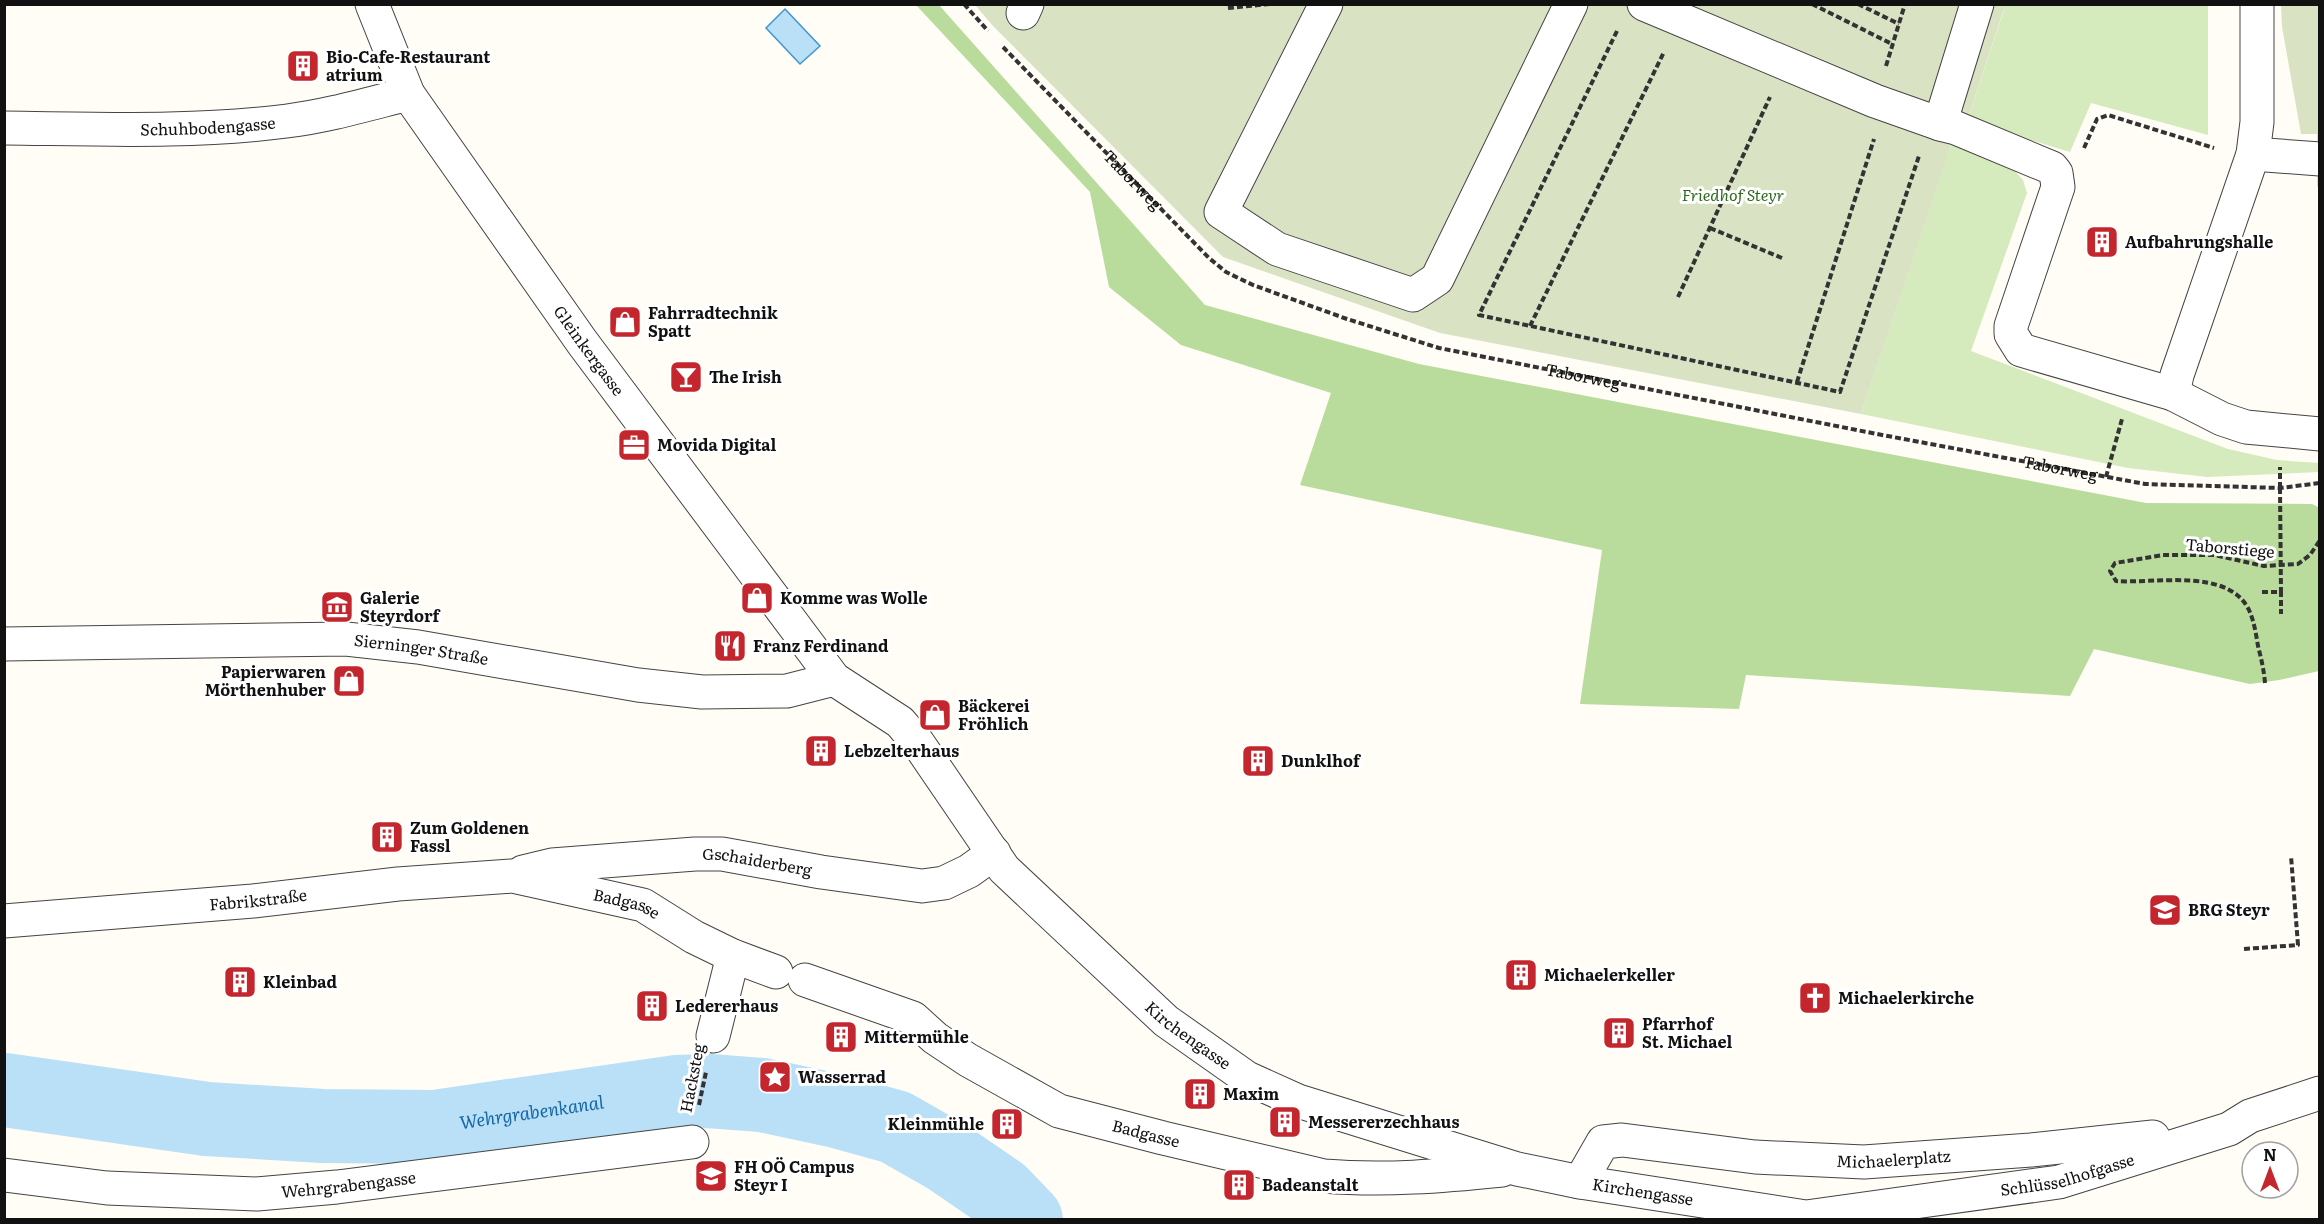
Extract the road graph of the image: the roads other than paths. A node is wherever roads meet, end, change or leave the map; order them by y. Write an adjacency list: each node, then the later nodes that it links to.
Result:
1 (372, 4): 7 (street, Gleinkergasse)
2 (1326, 4): 3 (street)
3 (1571, 4)
4 (1644, 4): 8 (street)
5 (1977, 4): 8 (street)
6 (2257, 4): 10 (street)
7 (408, 94): 9 (street, Schuhbodengasse); 15 (street, Gleinkergasse)
8 (1935, 123): 12 (street)
9 (4, 128)
10 (2253, 154): 11 (street); 12 (street)
11 (2319, 159)
12 (2173, 394): 13 (street)
13 (2319, 434)
14 (4, 644): 15 (street, Sierninger Straße)
15 (834, 679): 16 (street, Kirchengasse)
16 (994, 853): 17 (street, Gschaiderberg); 24 (street, Kirchengasse)
17 (512, 876): 18 (street, Fabrikstraße); 19 (street, Badgasse)
18 (4, 921)
19 (733, 956): 20 (street); 24 (street, Badgasse)
20 (713, 1036)
21 (2319, 1093): 23 (street, Schlüsselhofgasse)
22 (695, 1128): 25 (street, Wehrgrabengasse)
23 (2229, 1129): 26 (street, Michaelerplatz); 27 (street, Schlüsselhofgasse)
24 (1517, 1169): 26 (street, Kirchengasse)
25 (4, 1175)
26 (1580, 1182): 27 (street, Kirchengasse)
27 (1806, 1218)

